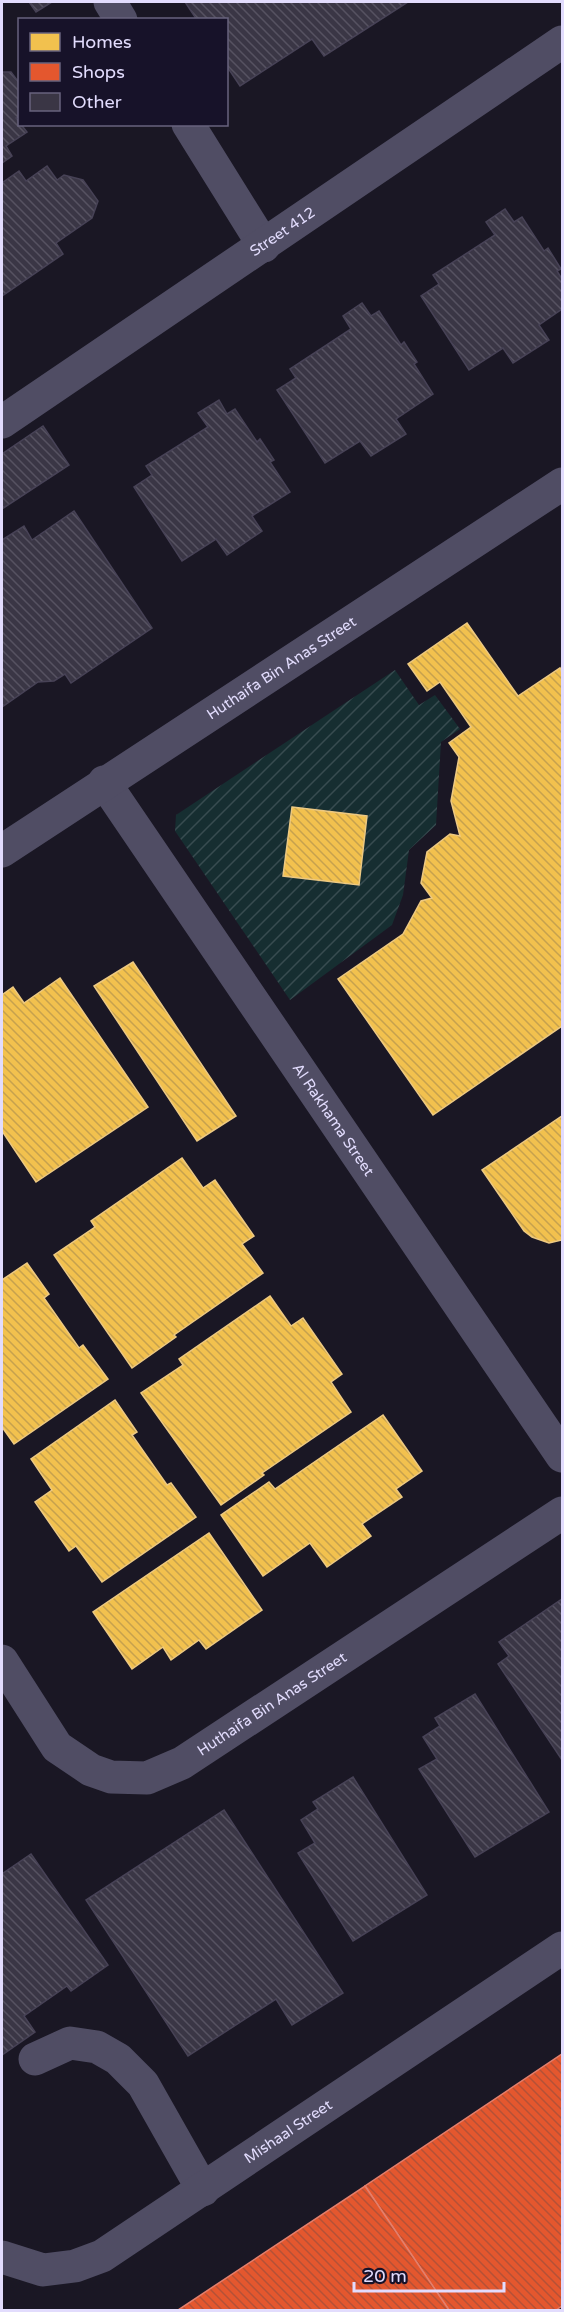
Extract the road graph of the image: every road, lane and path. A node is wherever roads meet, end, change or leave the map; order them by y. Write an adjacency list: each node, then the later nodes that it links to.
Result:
1 (110, 2): 2 (street)
2 (120, 18)
3 (562, 42): 5 (street, Street 412)
4 (189, 126): 5 (street)
5 (264, 246): 6 (street, Street 412)
6 (2, 422)
7 (562, 484): 8 (street, Huthaifa Bin Anas Street)
8 (104, 782): 9 (street, Huthaifa Bin Anas Street); 10 (street, Al Rakhama Street)
9 (2, 851)
10 (562, 1456)
11 (562, 1513): 12 (street, Huthaifa Bin Anas Street)
12 (2, 1660)
13 (562, 1948): 15 (street, Mishaal Street)
14 (35, 2059): 15 (street)
15 (203, 2190): 16 (street, Mishaal Street)
16 (2, 2258)

